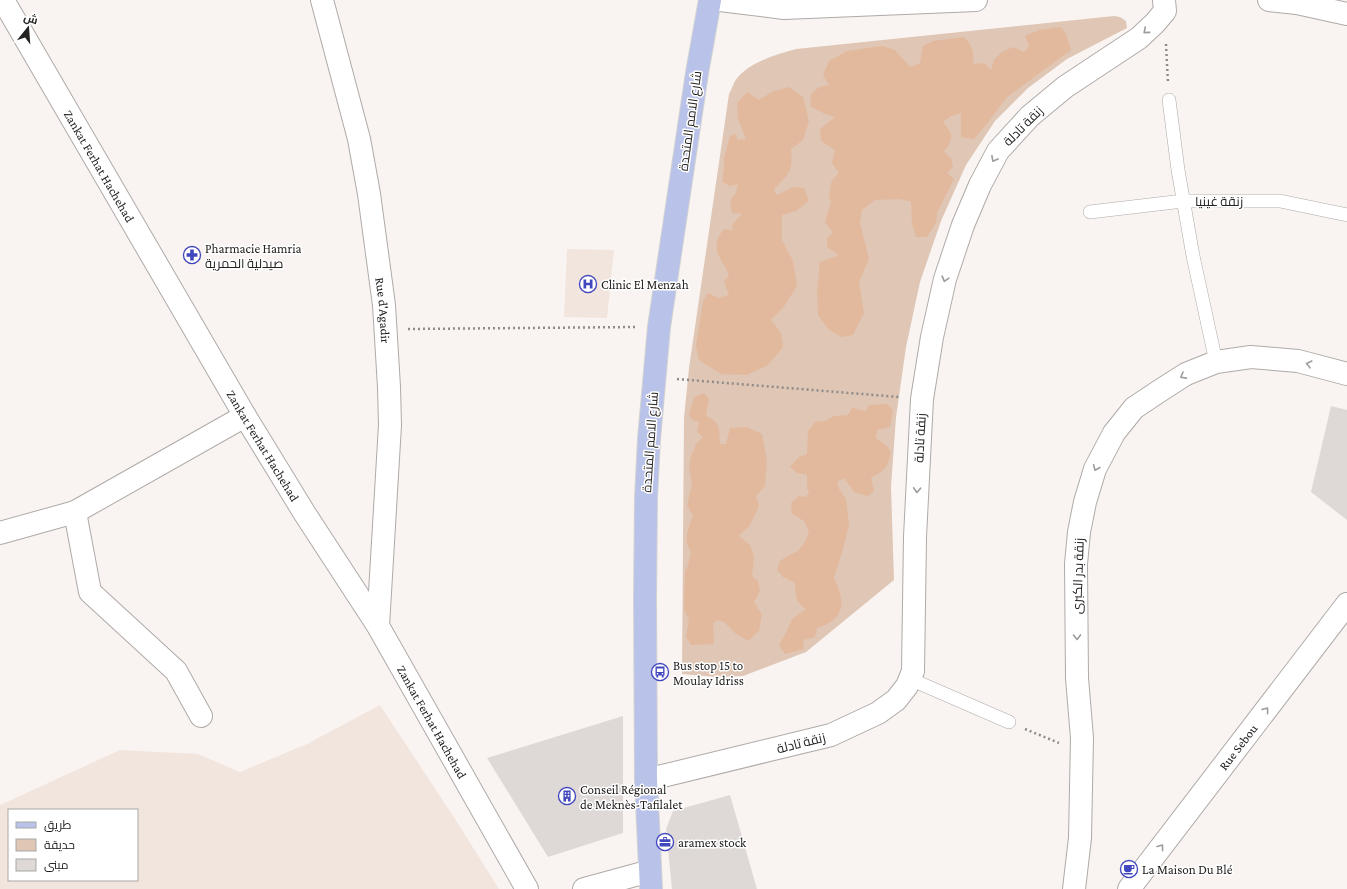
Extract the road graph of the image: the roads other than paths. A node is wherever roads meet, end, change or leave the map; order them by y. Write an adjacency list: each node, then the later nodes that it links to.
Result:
1 (3, 0): 16 (street, Zankat Ferhat Hachehad)
2 (322, 0): 20 (street, Rue d'Agadir)
3 (710, 0): 24 (main road, شارع الامم المتحدة)
4 (720, 0): 7 (street)
5 (976, 0): 7 (street)
6 (1269, 0): 9 (street)
7 (947, 1)
8 (1164, 6): 21 (street, زنقة تادلة, one-way to 21)
9 (1347, 14)
10 (1169, 100): 11 (lane)
11 (1183, 201): 12 (lane, زنقة غينيا); 13 (lane, زنقة غينيا); 14 (lane)
12 (1090, 212)
13 (1347, 215)
14 (1216, 362): 15 (street, زنقة بدر الكبرى, one-way to 14); 28 (street, زنقة بدر الكبرى, one-way to 28)
15 (1347, 374)
16 (245, 416): 17 (street); 20 (street, Zankat Ferhat Hachehad)
17 (75, 512): 18 (street); 22 (street)
18 (0, 533)
19 (1347, 604): 29 (street, Rue Sebou, one-way to 19)
20 (378, 626): 26 (street, Zankat Ferhat Hachehad)
21 (910, 679): 23 (lane); 24 (street, زنقة تادلة)
22 (201, 716)
23 (1009, 722)
24 (646, 780): 25 (main road, شارع الامم المتحدة)
25 (650, 880): 27 (street)
26 (527, 889)
27 (584, 889)
28 (1074, 889)
29 (1129, 889)

